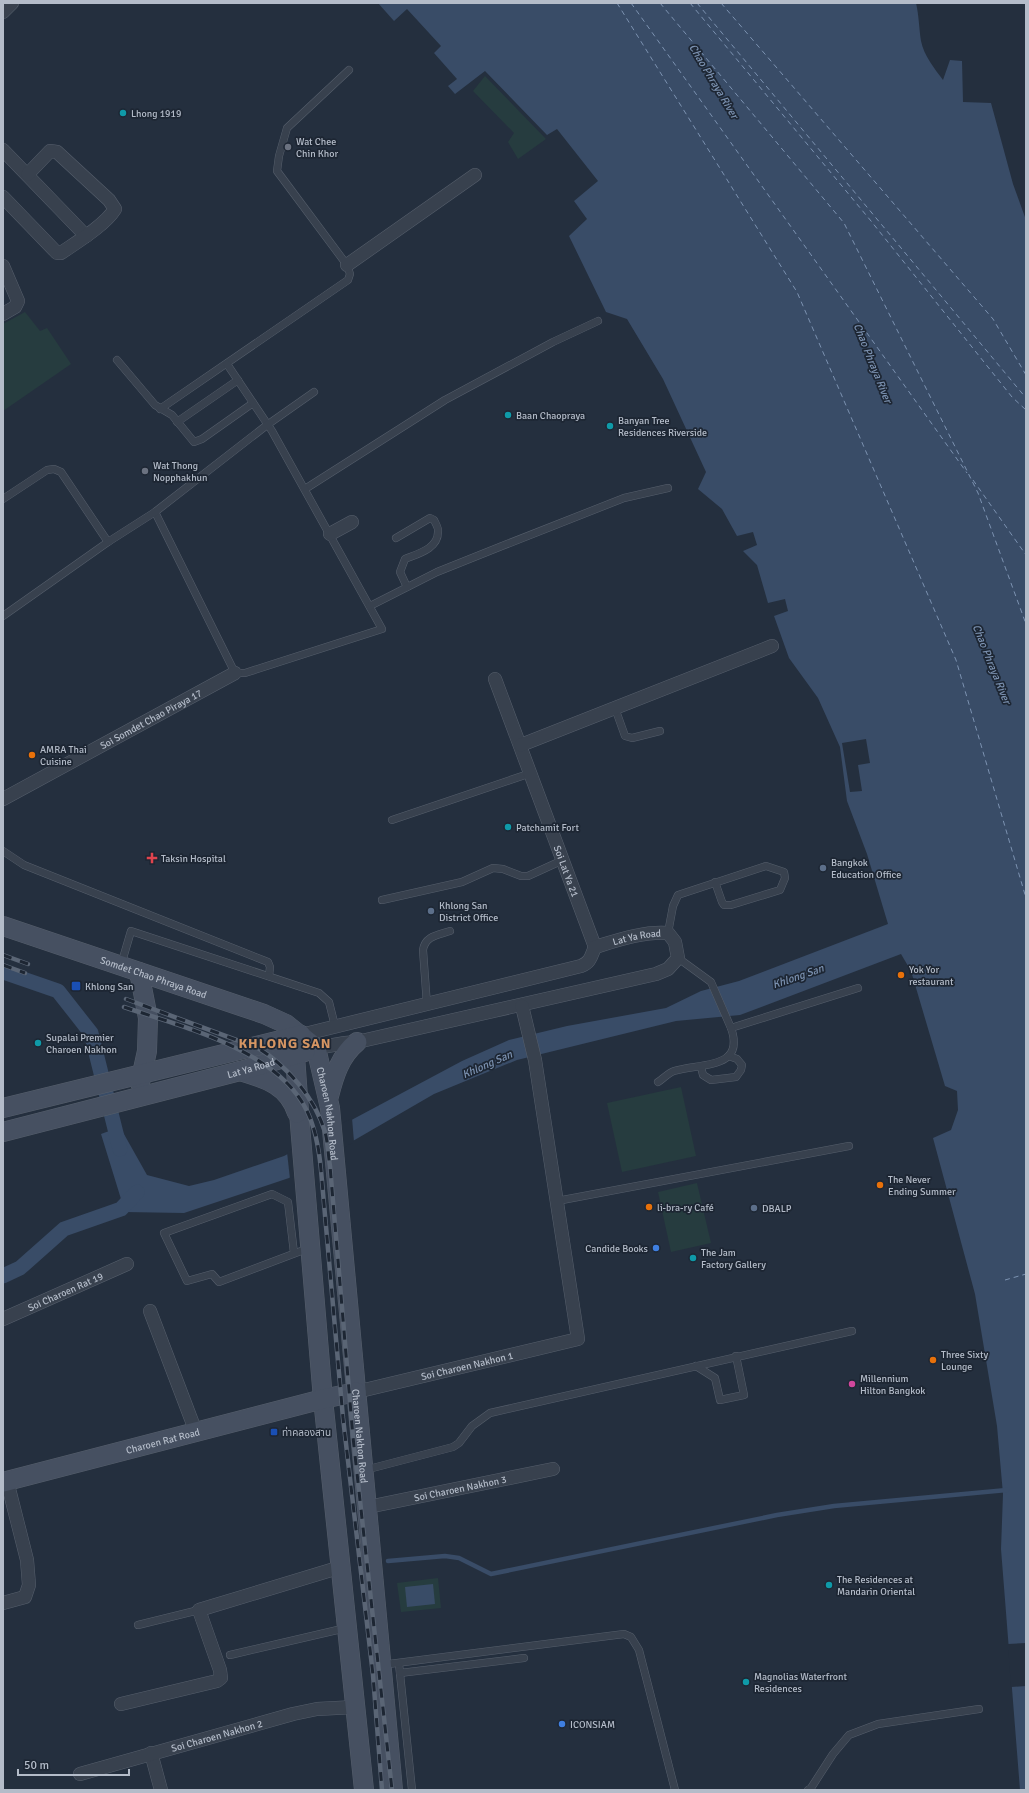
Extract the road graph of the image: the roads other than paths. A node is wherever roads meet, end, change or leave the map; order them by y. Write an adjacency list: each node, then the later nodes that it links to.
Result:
1 (12, 3): 2 (street)
2 (3, 12)
3 (349, 70): 9 (lane)
4 (3, 150): 5 (street)
5 (28, 174): 8 (street); 8 (street)
6 (475, 175): 9 (street)
7 (3, 197): 8 (street)
8 (86, 236)
9 (347, 265): 14 (lane)
10 (3, 266): 11 (street)
11 (3, 314)
12 (598, 321): 22 (lane)
13 (117, 360): 18 (lane)
14 (227, 364): 15 (lane); 18 (lane)
15 (238, 380): 17 (lane); 19 (lane)
16 (314, 392): 20 (lane)
17 (253, 403): 19 (lane); 20 (lane)
18 (160, 408): 19 (lane)
19 (177, 422)
20 (267, 425): 22 (lane); 24 (lane)
21 (668, 488): 29 (lane)
22 (305, 489): 26 (lane)
23 (3, 499): 28 (lane)
24 (155, 512): 28 (lane); 33 (lane)
25 (352, 522): 26 (street)
26 (330, 534): 30 (lane)
27 (396, 538): 29 (lane)
28 (108, 542): 31 (lane)
29 (407, 587): 30 (lane)
30 (370, 606): 33 (lane)
31 (3, 616)
32 (772, 646): 35 (street)
33 (235, 673): 39 (street, Soi Somdet Chao Piraya 17)
34 (495, 679): 37 (street, Soi Lat Ya 21)
35 (615, 708): 36 (lane); 37 (street)
36 (660, 731)
37 (521, 746): 38 (street, Soi Lat Ya 21)
38 (531, 773): 40 (lane); 42 (street, Soi Lat Ya 21)
39 (3, 799)
40 (392, 820)
41 (3, 851): 52 (lane)
42 (563, 860): 44 (lane); 48 (street, Soi Lat Ya 21)
43 (715, 882): 43 (lane); 47 (lane)
44 (382, 900)
45 (3, 926): 50 (main road, Somdet Chao Phraya Road)
46 (450, 931): 54 (lane)
47 (668, 933): 48 (street, Lat Ya Road); 49 (street, Lat Ya Road)
48 (595, 947): 54 (street, Lat Ya Road)
49 (678, 958): 55 (street, Lat Ya Road); 57 (lane)
50 (120, 966): 51 (main road, Somdet Chao Phraya Road); 52 (lane)
51 (139, 972): 58 (main road, Somdet Chao Phraya Road); 65 (main road)
52 (269, 976): 56 (lane)
53 (858, 988): 57 (lane)
54 (427, 1005): 56 (street, Lat Ya Road)
55 (522, 1006): 59 (street, Lat Ya Road); 73 (street)
56 (335, 1026): 58 (street, Lat Ya Road)
57 (730, 1026): 62 (lane)
58 (301, 1035): 60 (main road); 61 (main road); 65 (main road, Lat Ya Road)
59 (357, 1042): 60 (street, Lat Ya Road); 68 (main road)
60 (316, 1048): 61 (main road, Lat Ya Road); 68 (main road, Charoen Nakhon Road)
61 (295, 1056): 64 (main road, Lat Ya Road); 70 (main road)
62 (730, 1056): 63 (lane); 63 (lane)
63 (701, 1067): 66 (lane)
64 (240, 1071): 67 (main road, Lat Ya Road); 70 (main road)
65 (142, 1073): 67 (main road); 69 (main road, Lat Ya Road)
66 (658, 1082)
67 (128, 1100): 71 (main road, Lat Ya Road)
68 (329, 1103): 81 (main road, Charoen Nakhon Road)
69 (3, 1108)
70 (300, 1123): 74 (main road)
71 (3, 1132)
72 (849, 1146): 73 (lane)
73 (557, 1201): 81 (street, Soi Charoen Nakhon 1)
74 (302, 1250): 74 (lane); 82 (main road)
75 (127, 1264): 77 (street, Soi Charoen Rat 19)
76 (150, 1311): 83 (street)
77 (3, 1319)
78 (852, 1331): 79 (lane)
79 (736, 1356): 80 (lane); 80 (lane)
80 (696, 1366): 85 (lane)
81 (356, 1392): 82 (main road, Charoen Rat Road); 85 (main road, Charoen Nakhon Road)
82 (323, 1399): 83 (main road, Charoen Rat Road); 88 (main road)
83 (196, 1432): 86 (main road, Charoen Rat Road)
84 (553, 1468): 87 (street, Soi Charoen Nakhon 3)
85 (365, 1470): 87 (main road, Charoen Nakhon Road)
86 (5, 1482): 89 (street)
87 (368, 1507): 95 (main road, Charoen Nakhon Road)
88 (342, 1567): 90 (street); 92 (main road)
89 (3, 1603)
90 (199, 1610): 91 (lane); 98 (street)
91 (138, 1625)
92 (348, 1628): 93 (lane); 96 (main road)
93 (230, 1655)
94 (524, 1658): 97 (lane)
95 (390, 1665): 96 (main road); 97 (lane); 105 (main road, Charoen Nakhon Road); 107 (lane)
96 (352, 1669): 99 (main road)
97 (400, 1673): 106 (lane)
98 (121, 1704)
99 (355, 1707): 101 (street, Soi Charoen Nakhon 2); 104 (main road)
100 (979, 1709): 108 (lane)
101 (151, 1753): 102 (street, Soi Charoen Nakhon 2); 103 (street)
102 (80, 1774)
103 (161, 1790)
104 (364, 1790)
105 (393, 1790)
106 (412, 1790)
107 (675, 1790)
108 (808, 1790)

